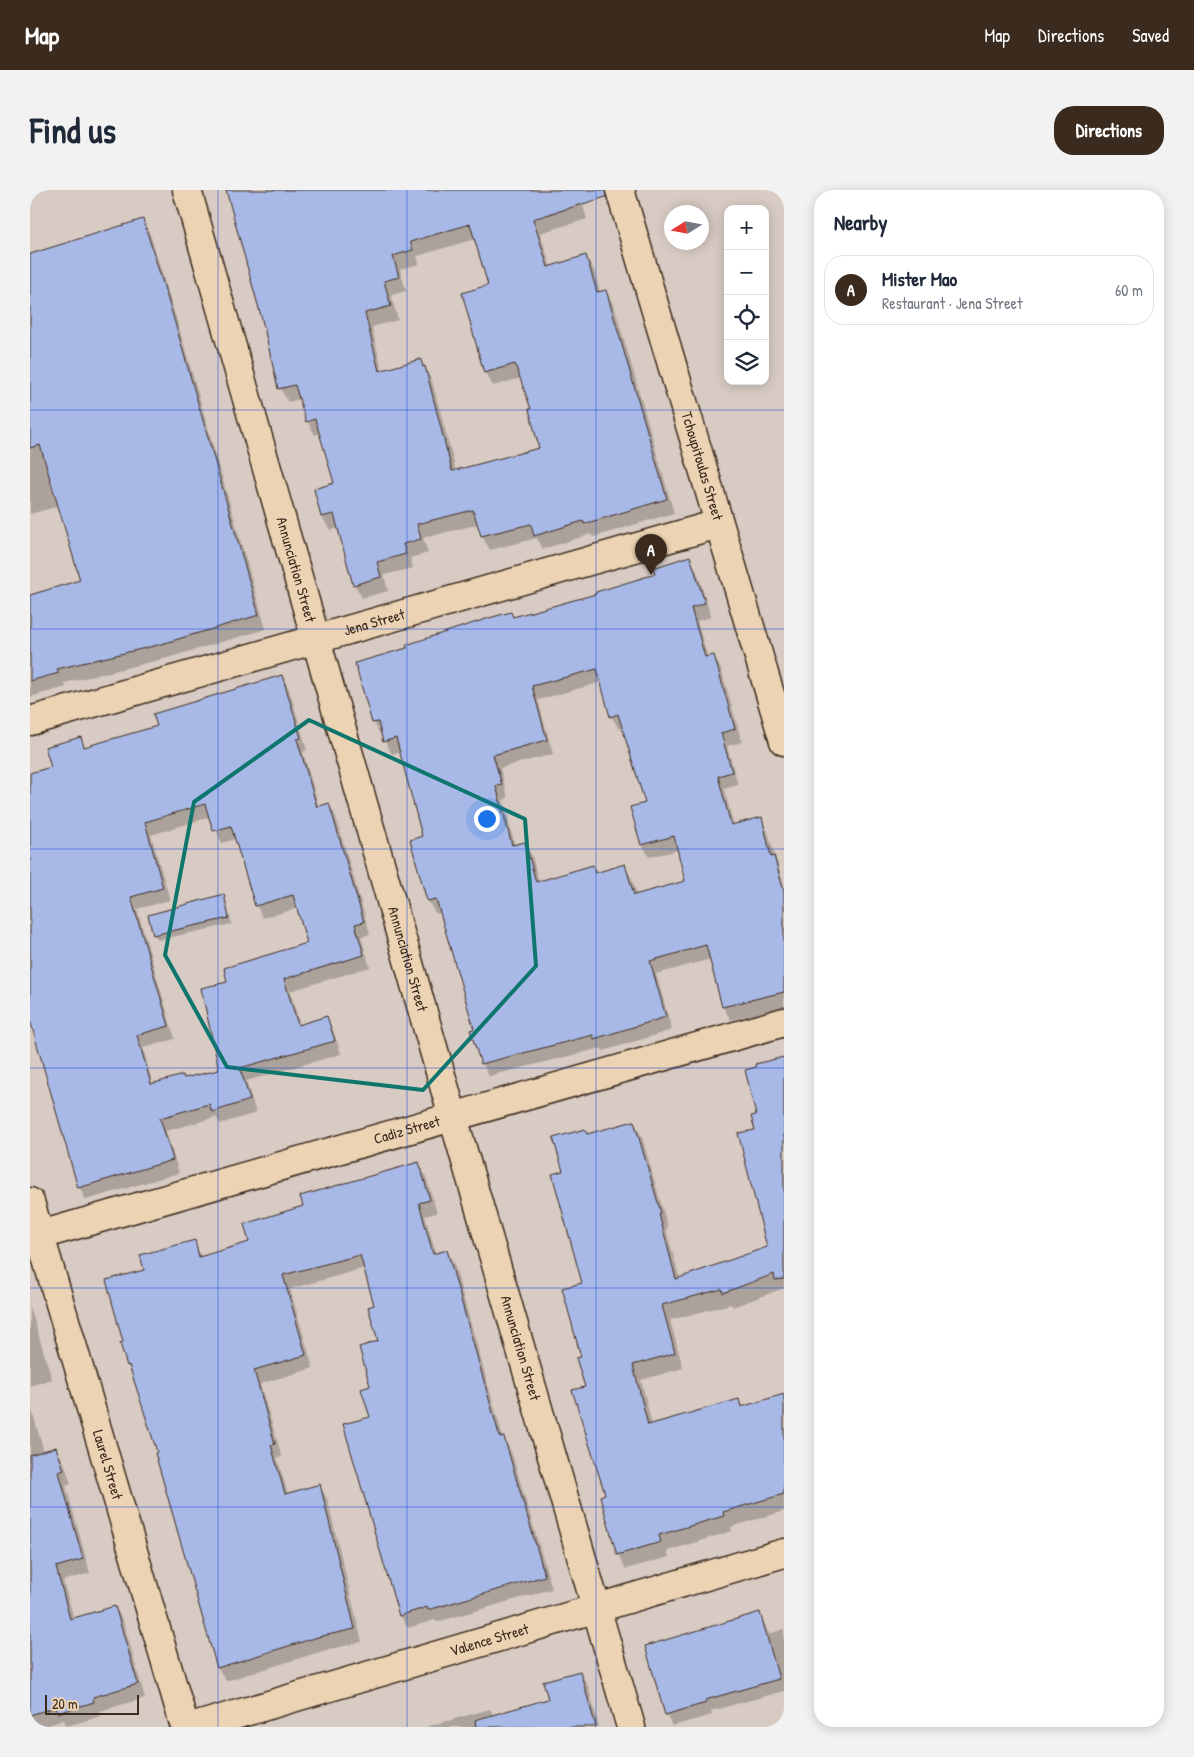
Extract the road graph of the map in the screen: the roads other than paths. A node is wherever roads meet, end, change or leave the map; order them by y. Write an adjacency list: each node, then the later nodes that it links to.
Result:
1 (187, 190): 4 (street, Annunciation Street)
2 (620, 190): 3 (street, Tchoupitoulas Street)
3 (718, 524): 4 (street, Jena Street); 6 (street, Tchoupitoulas Street)
4 (317, 640): 5 (street, Jena Street); 8 (street, Annunciation Street)
5 (30, 721)
6 (784, 741)
7 (784, 1022): 8 (street, Cadiz Street)
8 (453, 1117): 10 (street, Cadiz Street); 12 (street, Annunciation Street)
9 (30, 1202): 10 (street, Laurel Street)
10 (35, 1236): 13 (street, Laurel Street)
11 (784, 1553): 12 (street, Valence Street)
12 (597, 1609): 14 (street, Valence Street); 15 (street, Annunciation Street)
13 (185, 1727)
14 (194, 1727)
15 (631, 1727)

